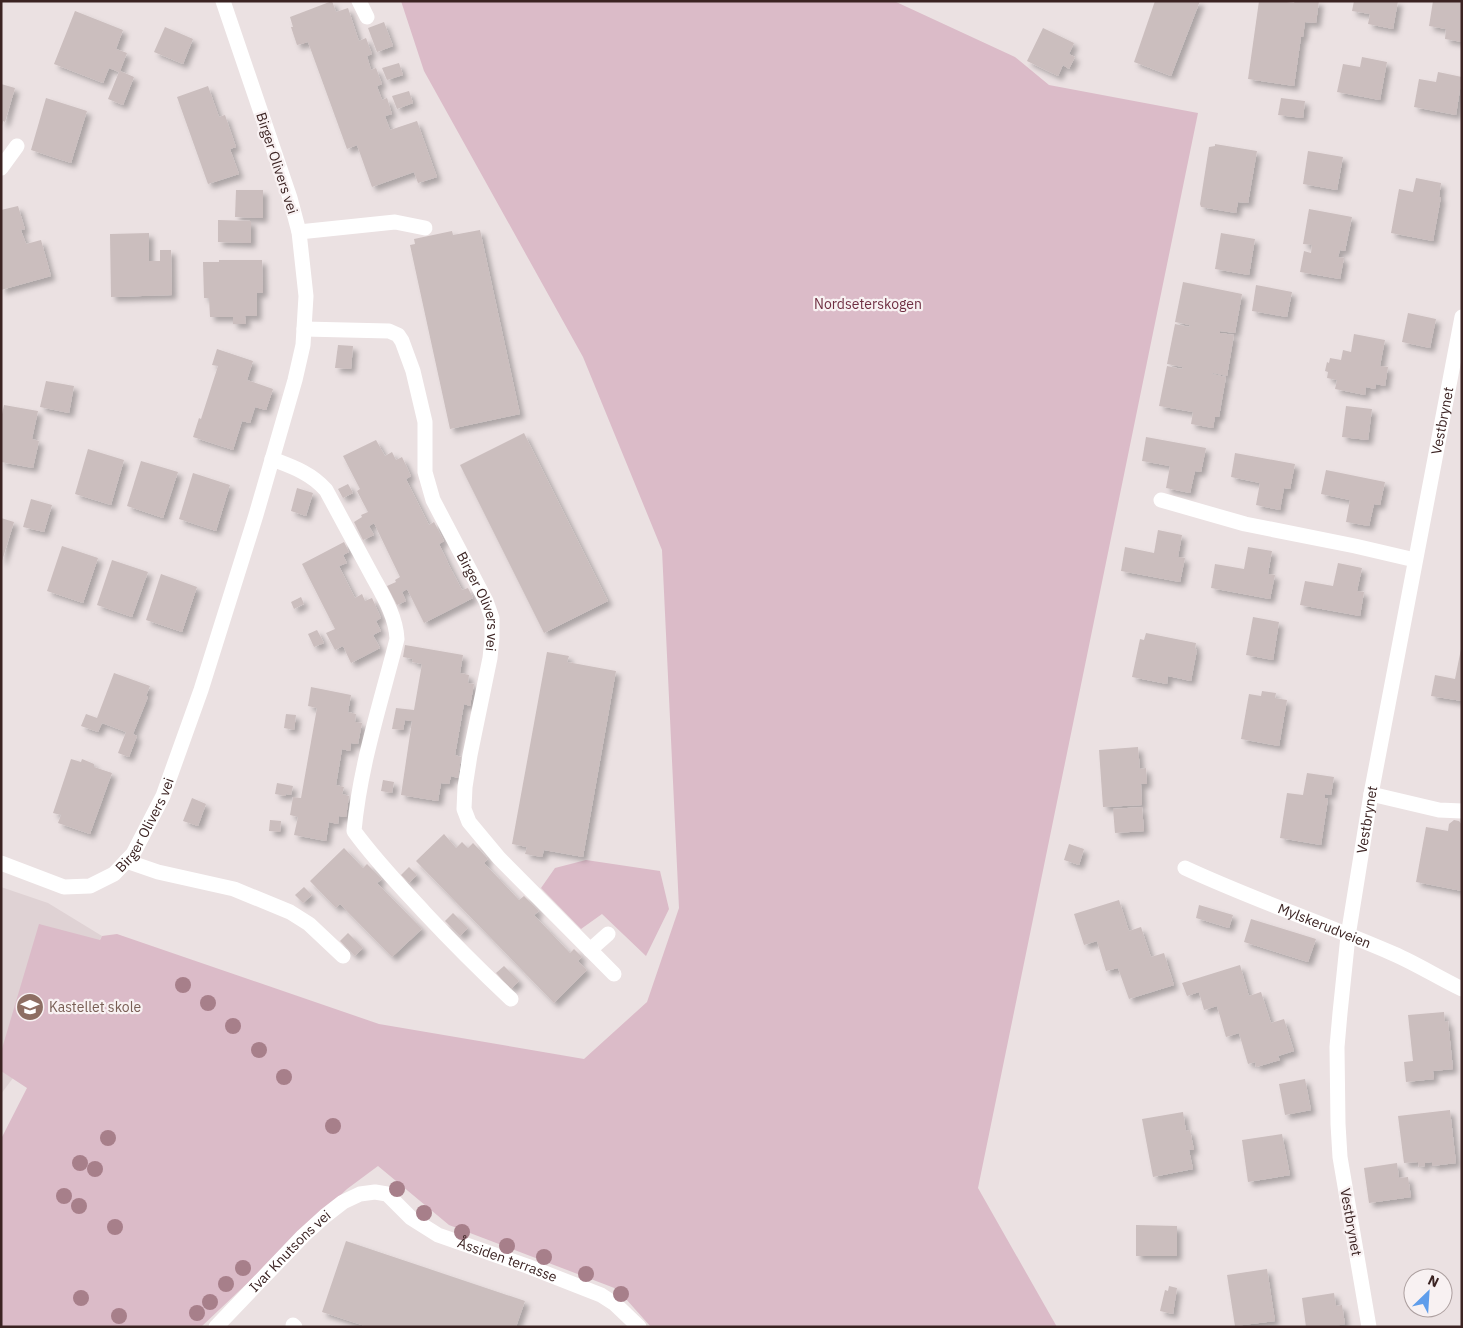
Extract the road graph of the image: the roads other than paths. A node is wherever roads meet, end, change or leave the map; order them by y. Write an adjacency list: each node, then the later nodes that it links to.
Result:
1 (359, 1): 3 (street)
2 (227, 2): 7 (street, Birger Olivers vei)
3 (367, 17)
4 (17, 146): 5 (street)
5 (1, 168)
6 (424, 228): 7 (street)
7 (299, 232): 9 (street, Birger Olivers vei)
8 (1462, 317): 12 (street, Vestbrynet)
9 (304, 329): 10 (street, Birger Olivers vei); 20 (street, Birger Olivers vei)
10 (272, 459): 15 (street, Birger Olivers vei); 24 (street)
11 (1161, 500): 12 (street)
12 (1415, 560): 13 (street, Vestbrynet)
13 (1371, 794): 14 (street); 19 (street, Vestbrynet)
14 (1462, 811)
15 (126, 862): 16 (street, Birger Olivers vei); 21 (street)
16 (1, 864)
17 (1185, 868): 19 (street, Mylskerudveien)
18 (608, 934): 20 (street)
19 (1348, 936): 23 (street, Mylskerudveien); 28 (street, Vestbrynet)
20 (590, 950): 22 (street, Birger Olivers vei)
21 (342, 956)
22 (614, 974)
23 (1462, 989)
24 (511, 999)
25 (375, 1192): 26 (street, Ivar Knutsons vei); 27 (street, Åssiden terrasse)
26 (216, 1327)
27 (639, 1327)
28 (1370, 1327)

